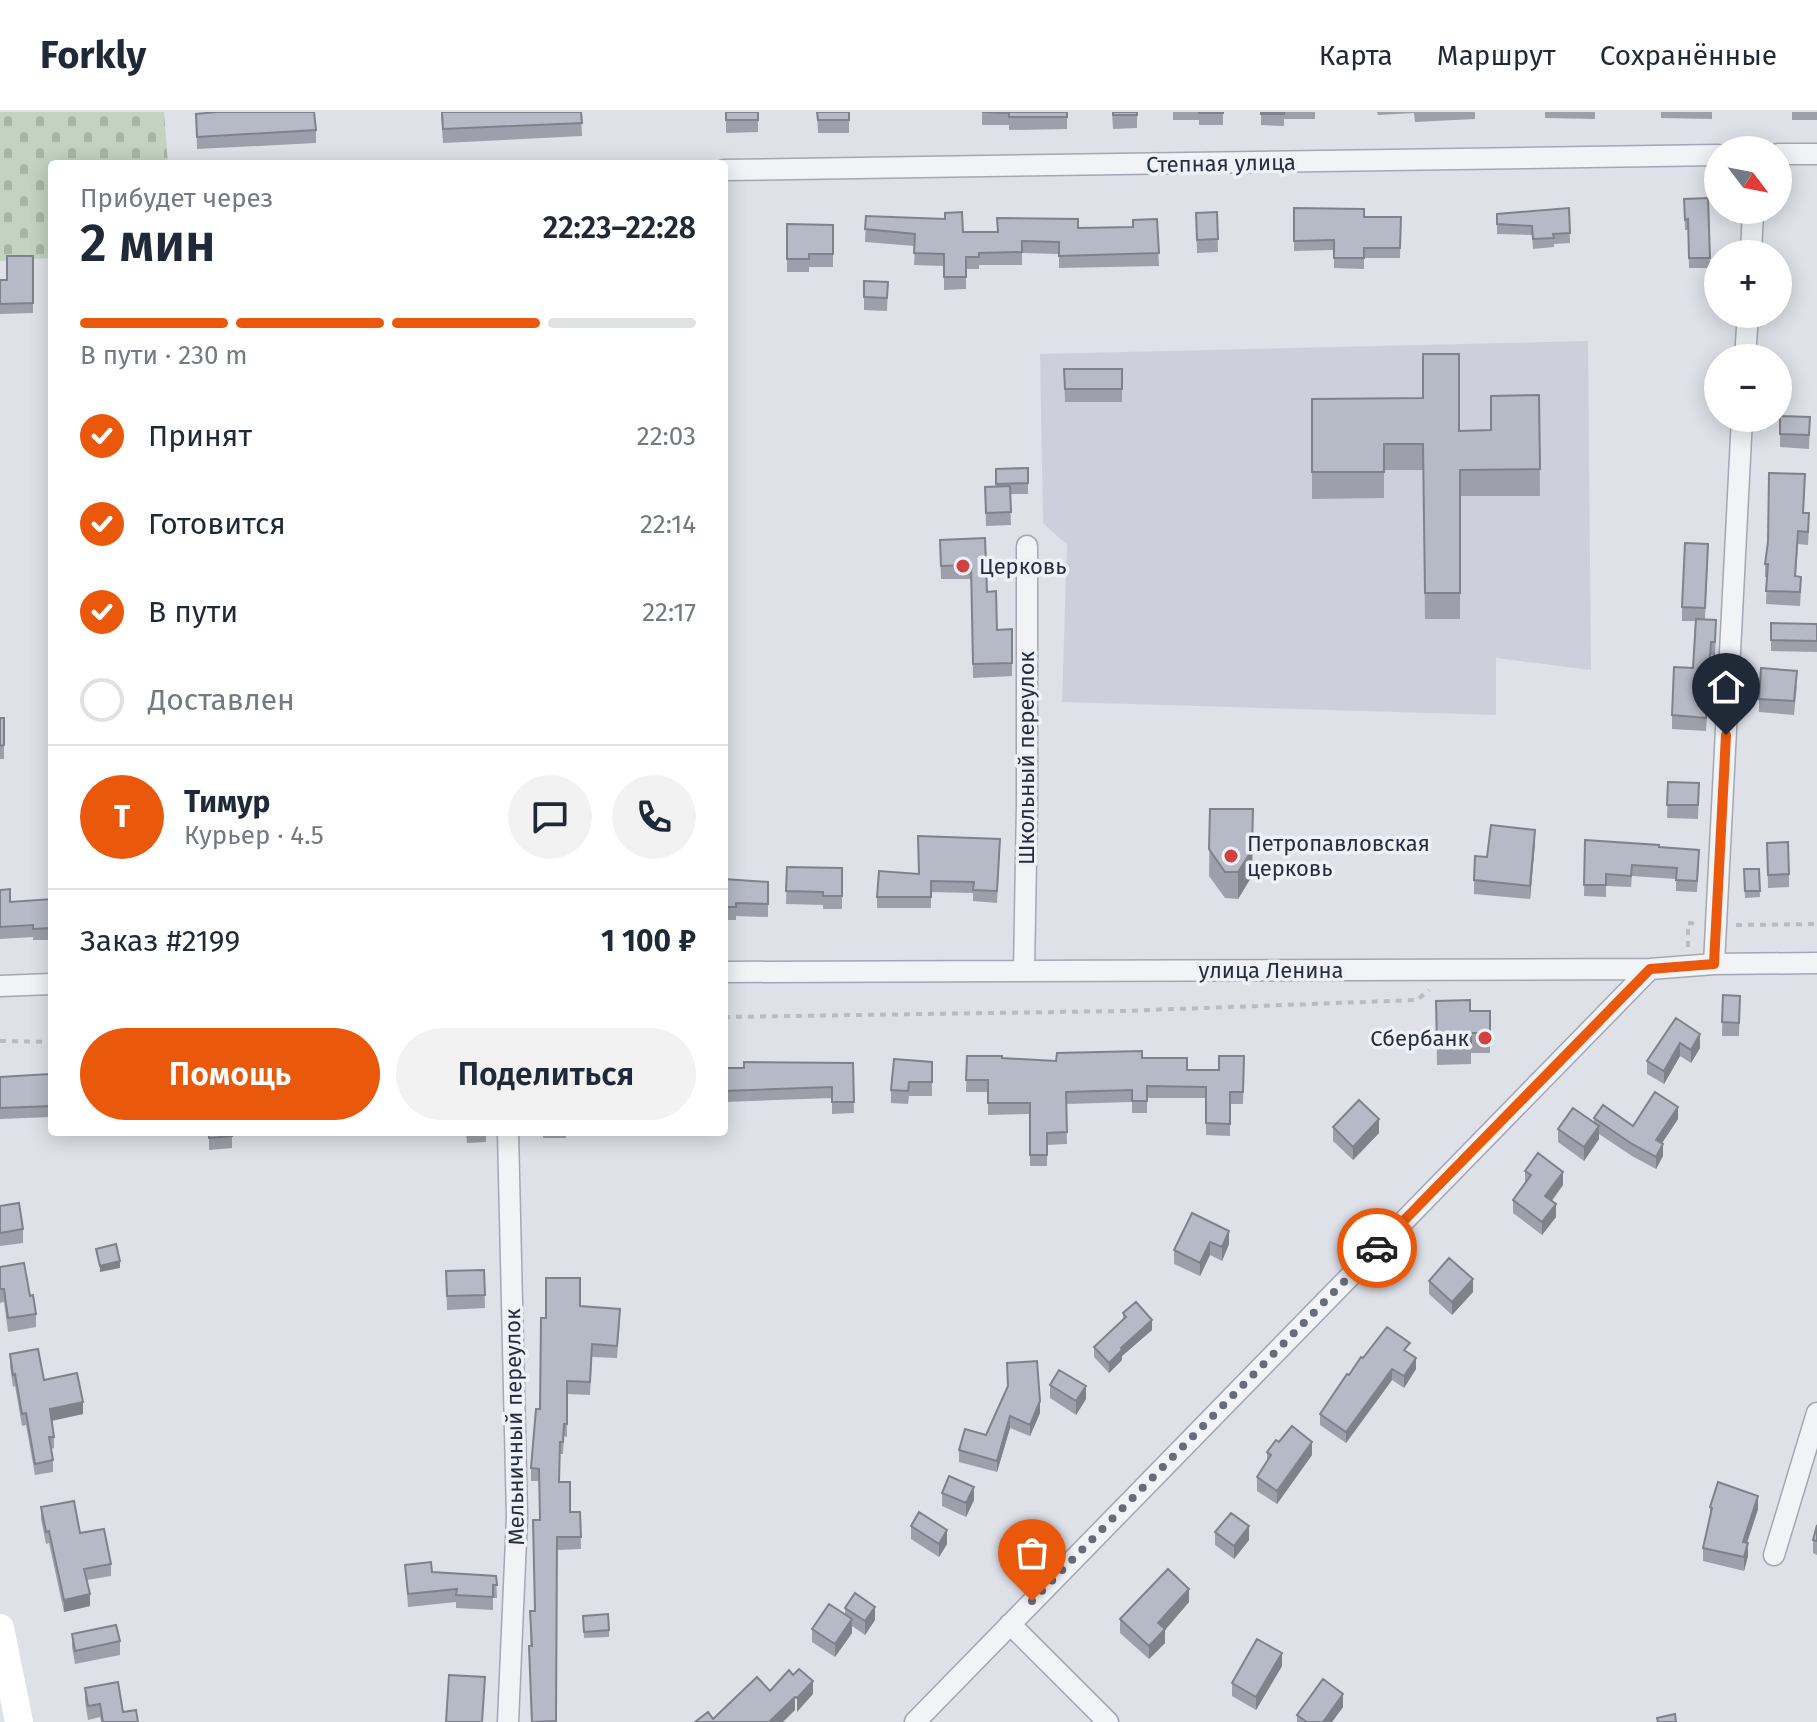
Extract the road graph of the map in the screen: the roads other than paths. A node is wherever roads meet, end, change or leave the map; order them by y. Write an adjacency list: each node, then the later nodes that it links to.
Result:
1 (1792, 154): 2 (street)
2 (1817, 154)
3 (1704, 155): 4 (street, Степная улица)
4 (728, 170)
5 (1741, 432): 8 (street)
6 (1027, 546): 10 (street, Школьный переулок)
7 (1817, 963): 8 (street, улица Ленина)
8 (1714, 964): 9 (street, улица Ленина)
9 (1650, 969): 10 (street, улица Ленина); 17 (street)
10 (1024, 971): 11 (street, улица Ленина)
11 (728, 972)
12 (48, 984): 13 (street)
13 (0, 986)
14 (508, 1136): 20 (street, Мельничный переулок)
15 (1817, 1413): 16 (street)
16 (1774, 1555)
17 (1010, 1624): 21 (street); 22 (street)
18 (0, 1628): 19 (main road)
19 (19, 1722)
20 (508, 1722)
21 (915, 1722)
22 (1108, 1722)

